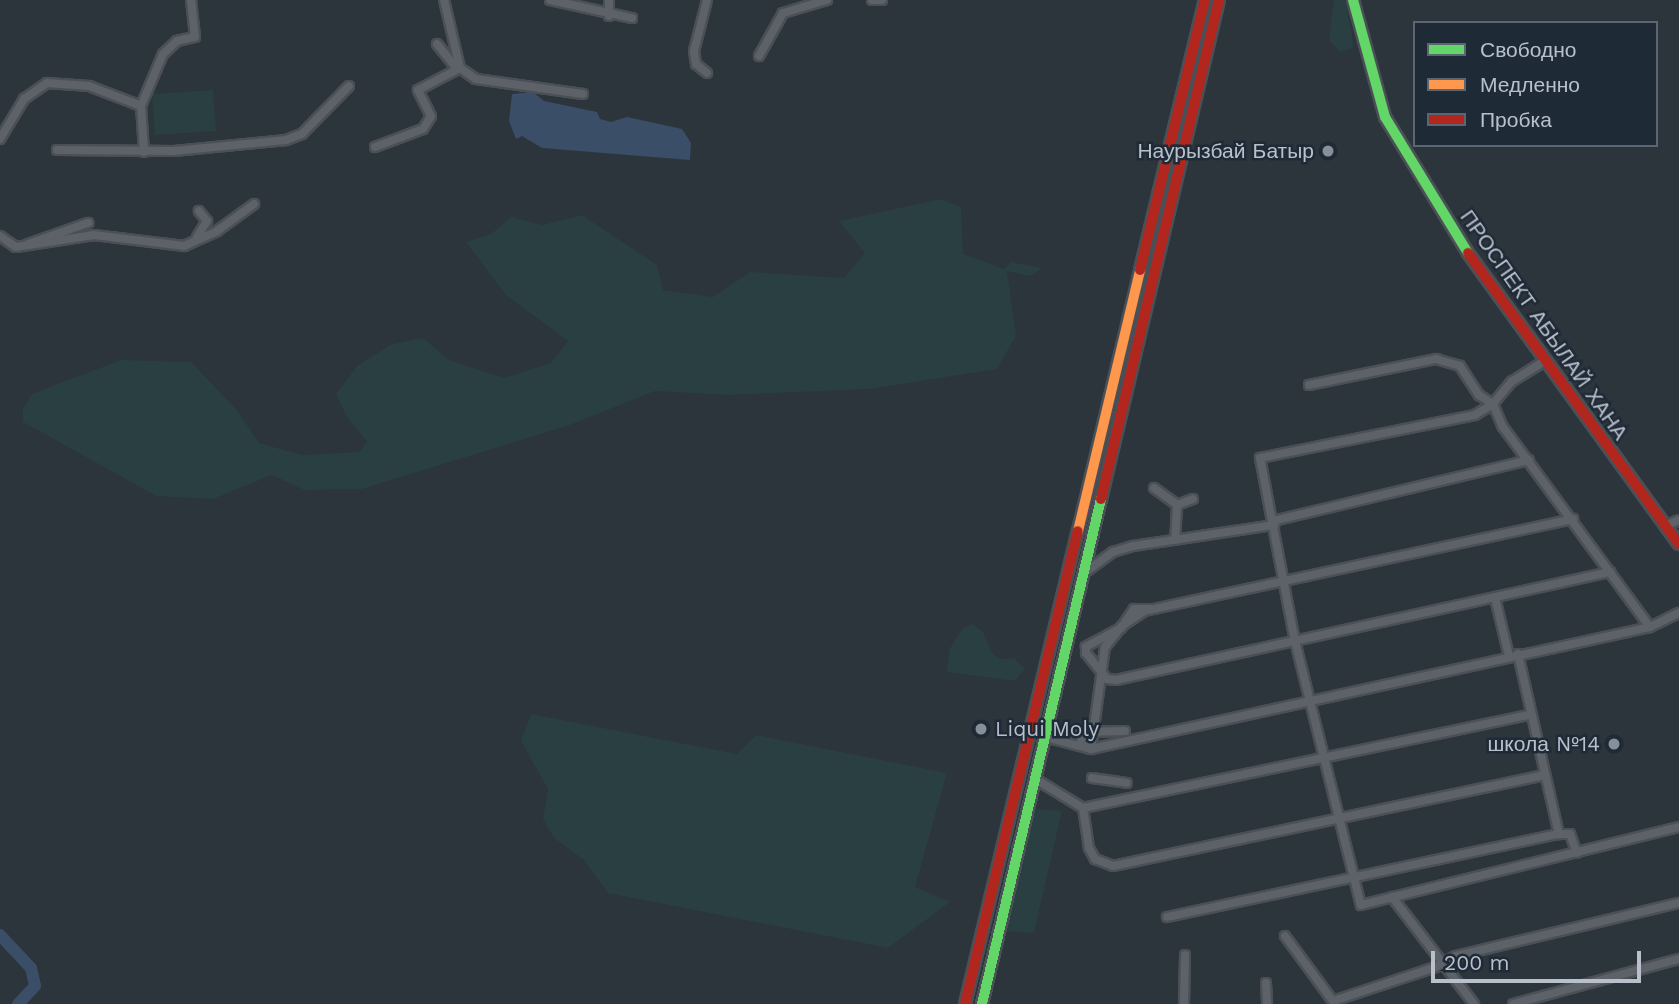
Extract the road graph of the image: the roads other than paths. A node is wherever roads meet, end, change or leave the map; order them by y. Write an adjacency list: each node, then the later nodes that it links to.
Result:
1 (191, 0): 20 (street)
2 (444, 0): 16 (street)
3 (550, 0): 12 (street)
4 (609, 0): 12 (street)
5 (707, 0): 17 (street)
6 (827, 0): 15 (street)
7 (872, 0): 8 (street)
8 (882, 0)
9 (1205, 0): 83 (main road)
10 (1219, 0): 45 (main road)
11 (1353, 0): 31 (main road, ПРОСПЕКТ АБЫЛАЙ ХАНА)
12 (609, 16): 13 (street)
13 (632, 18)
14 (437, 44): 16 (street)
15 (759, 56)
16 (459, 68): 19 (street); 22 (street)
17 (707, 73)
18 (349, 86): 24 (street)
19 (583, 94)
20 (141, 106): 21 (street); 24 (street)
21 (0, 139)
22 (375, 147)
23 (57, 150): 24 (street)
24 (144, 152)
25 (254, 204): 29 (street)
26 (199, 211): 29 (street)
27 (88, 223): 30 (street)
28 (0, 236): 30 (street)
29 (186, 246): 30 (street)
30 (23, 247)
31 (1543, 362): 33 (street); 41 (main road, ПРОСПЕКТ АБЫЛАЙ ХАНА)
32 (1309, 385): 33 (street)
33 (1493, 404): 34 (street); 40 (street)
34 (1529, 460): 38 (street); 40 (street)
35 (1154, 488): 37 (street)
36 (1193, 499): 37 (street)
37 (1177, 505): 42 (street)
38 (1573, 519): 44 (street); 46 (street)
39 (1679, 520): 41 (street)
40 (1273, 523): 42 (street); 46 (street)
41 (1665, 526): 43 (main road, ПРОСПЕКТ АБЫЛАЙ ХАНА)
42 (1175, 540): 45 (street)
43 (1679, 544)
44 (1610, 572): 47 (street); 49 (street)
45 (1082, 575): 58 (main road)
46 (1283, 579): 50 (street); 51 (street)
47 (1495, 598): 51 (street); 52 (street)
48 (1679, 613): 49 (street)
49 (1650, 627): 52 (street)
50 (1121, 628): 53 (street); 53 (street)
51 (1295, 641): 53 (street); 54 (street)
52 (1513, 655): 54 (street); 55 (street)
53 (1100, 672): 56 (street)
54 (1312, 700): 59 (street); 60 (street)
55 (1531, 714): 60 (street); 61 (street)
56 (1091, 732): 57 (street); 59 (street)
57 (1125, 732)
58 (1045, 737): 59 (street); 63 (main road)
59 (1091, 746)
60 (1327, 760): 66 (street); 68 (street)
61 (1543, 775): 68 (street); 70 (street)
62 (1092, 778): 65 (street)
63 (1037, 780): 67 (street); 84 (main road)
64 (1127, 783): 65 (street)
65 (1111, 784): 66 (street)
66 (1132, 799): 67 (street)
67 (1083, 808): 68 (street)
68 (1340, 819): 72 (street)
69 (1679, 827): 71 (street)
70 (1559, 834): 71 (street); 72 (street)
71 (1577, 853): 73 (street)
72 (1353, 879): 73 (street); 75 (street)
73 (1392, 897): 79 (street)
74 (1679, 903): 79 (street)
75 (1167, 917)
76 (1285, 936): 81 (street)
77 (1185, 955): 85 (street)
78 (1679, 959): 87 (street)
79 (1445, 961): 81 (street); 82 (street)
80 (1266, 984): 86 (street)
81 (1334, 1002)
82 (1471, 1003)
83 (965, 1004)
84 (982, 1004)
85 (1184, 1004)
86 (1267, 1004)
87 (1513, 1004)

